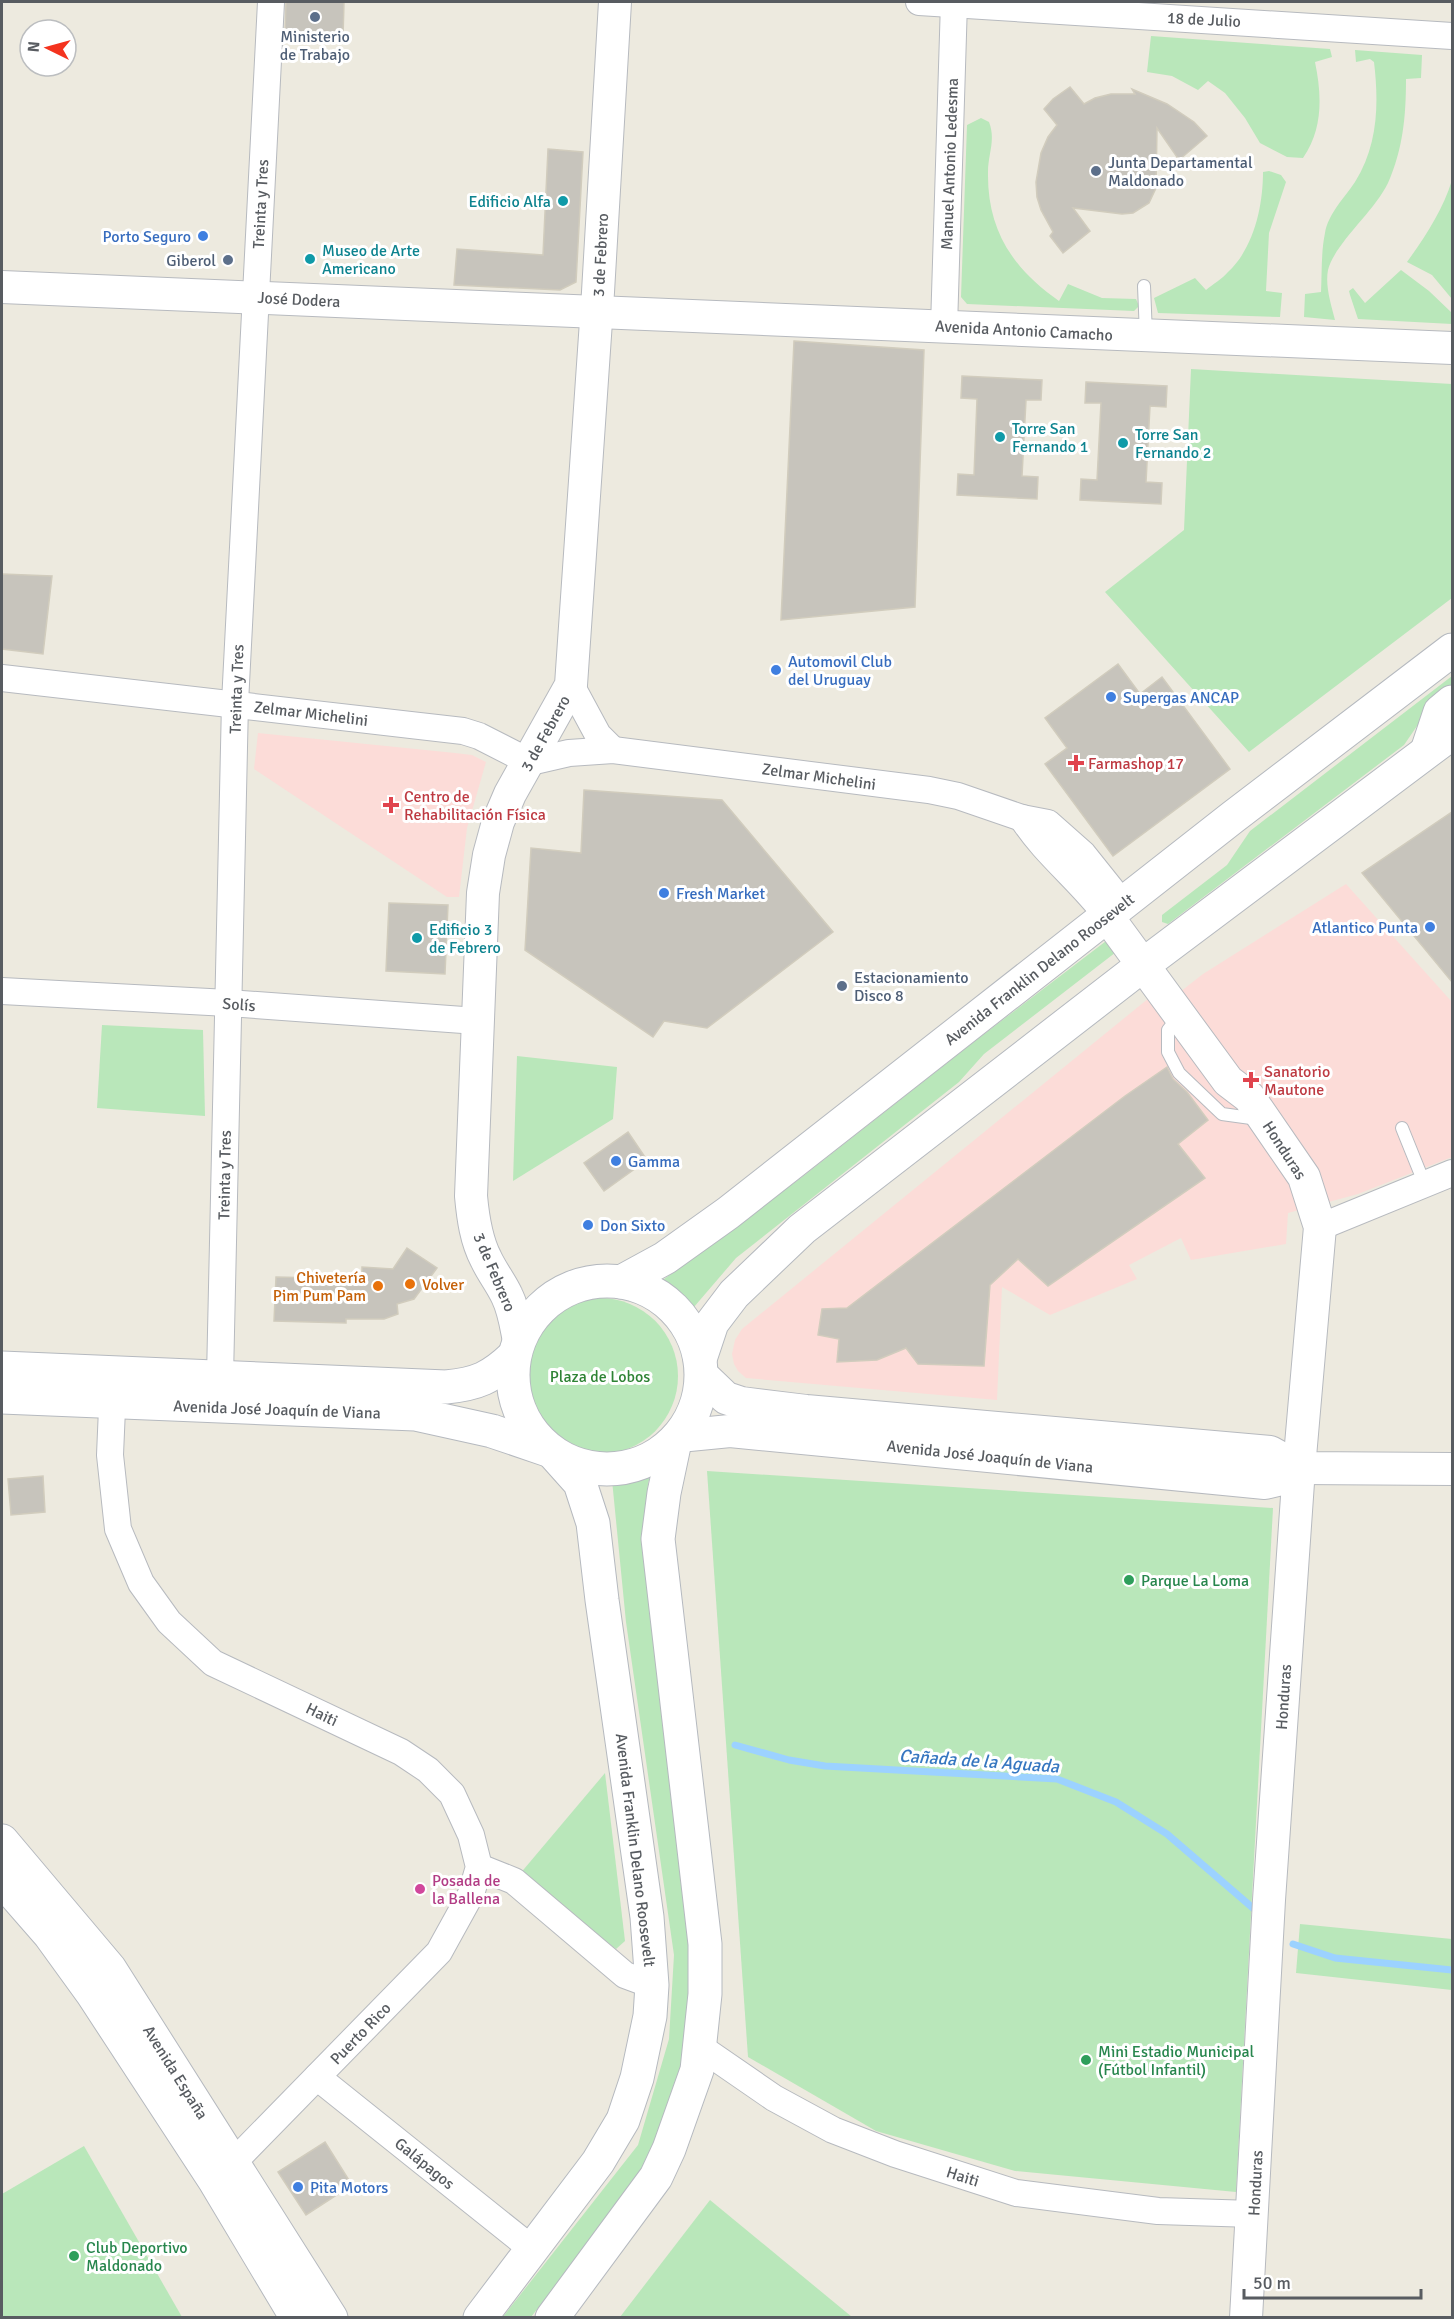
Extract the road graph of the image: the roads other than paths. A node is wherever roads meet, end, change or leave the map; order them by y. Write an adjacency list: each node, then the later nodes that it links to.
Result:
1 (271, 2): 8 (street, Treinta y Tres)
2 (615, 2): 9 (street, 3 de Febrero)
3 (919, 2): 4 (street, 18 de Julio)
4 (953, 3): 5 (street, 18 de Julio); 10 (street, Manuel Antonio Ledesma)
5 (1452, 36)
6 (1144, 286): 11 (lane)
7 (2, 287): 8 (street, José Dodera)
8 (255, 297): 9 (street, José Dodera); 17 (street, Treinta y Tres)
9 (596, 312): 10 (street, Avenida Antonio Camacho); 15 (street, 3 de Febrero)
10 (944, 327): 11 (street, Avenida Antonio Camacho)
11 (1146, 336): 12 (street, Avenida Antonio Camacho)
12 (1452, 348)
13 (1452, 650): 21 (main road, Avenida Franklin Delano Roosevelt)
14 (2, 678): 17 (street, Zelmar Michelini)
15 (571, 685): 19 (street); 20 (street, 3 de Febrero)
16 (1452, 702): 18 (main road)
17 (235, 704): 20 (street, Zelmar Michelini); 24 (street, Treinta y Tres)
18 (1440, 742): 22 (main road)
19 (613, 750): 20 (street, Zelmar Michelini); 21 (street, Zelmar Michelini)
20 (530, 762): 25 (street, 3 de Febrero)
21 (1115, 910): 22 (street, Honduras); 31 (main road, Avenida Franklin Delano Roosevelt)
22 (1151, 959): 26 (street, Honduras); 26 (street, Honduras); 33 (main road)
23 (2, 991): 24 (street, Solís)
24 (228, 1003): 25 (street, Solís); 35 (street, Treinta y Tres)
25 (477, 1021): 32 (street, 3 de Febrero)
26 (1255, 1105): 30 (street, Honduras)
27 (1402, 1128): 29 (lane)
28 (1452, 1173): 29 (street)
29 (1425, 1185): 30 (street)
30 (1320, 1227): 41 (street, Honduras)
31 (621, 1282): 32 (main road); 33 (main road)
32 (517, 1349): 35 (main road, Avenida José Joaquín de Viana); 40 (main road)
33 (701, 1366): 38 (main road); 39 (street, Avenida José Joaquín de Viana)
34 (2, 1368): 36 (main road, Avenida José Joaquín de Viana)
35 (220, 1377): 36 (main road, Avenida José Joaquín de Viana)
36 (113, 1387): 37 (main road, Avenida José Joaquín de Viana); 40 (main road, Avenida José Joaquín de Viana); 44 (street, Haiti)
37 (2, 1397)
38 (677, 1438): 39 (street, Avenida José Joaquín de Viana); 40 (main road); 47 (main road)
39 (982, 1441): 41 (street, Avenida José Joaquín de Viana)
40 (551, 1452): 46 (main road, Avenida Franklin Delano Roosevelt)
41 (1299, 1468): 42 (street, Avenida José Joaquín de Viana); 50 (street, Honduras)
42 (1452, 1469)
43 (2, 1841): 49 (main road, Avenida España)
44 (479, 1867): 46 (street); 48 (street, Puerto Rico)
45 (2, 1880): 49 (main road, Avenida España)
46 (652, 1985): 51 (main road, Avenida Franklin Delano Roosevelt)
47 (700, 2047): 50 (street, Haiti); 55 (main road)
48 (317, 2077): 49 (street, Puerto Rico); 51 (street, Galápagos)
49 (225, 2172): 52 (main road, Avenida España); 53 (main road, Avenida España)
50 (1253, 2214): 56 (street, Honduras)
51 (532, 2249): 54 (main road, Avenida Franklin Delano Roosevelt)
52 (297, 2318)
53 (331, 2318)
54 (480, 2318)
55 (552, 2318)
56 (1246, 2318)

